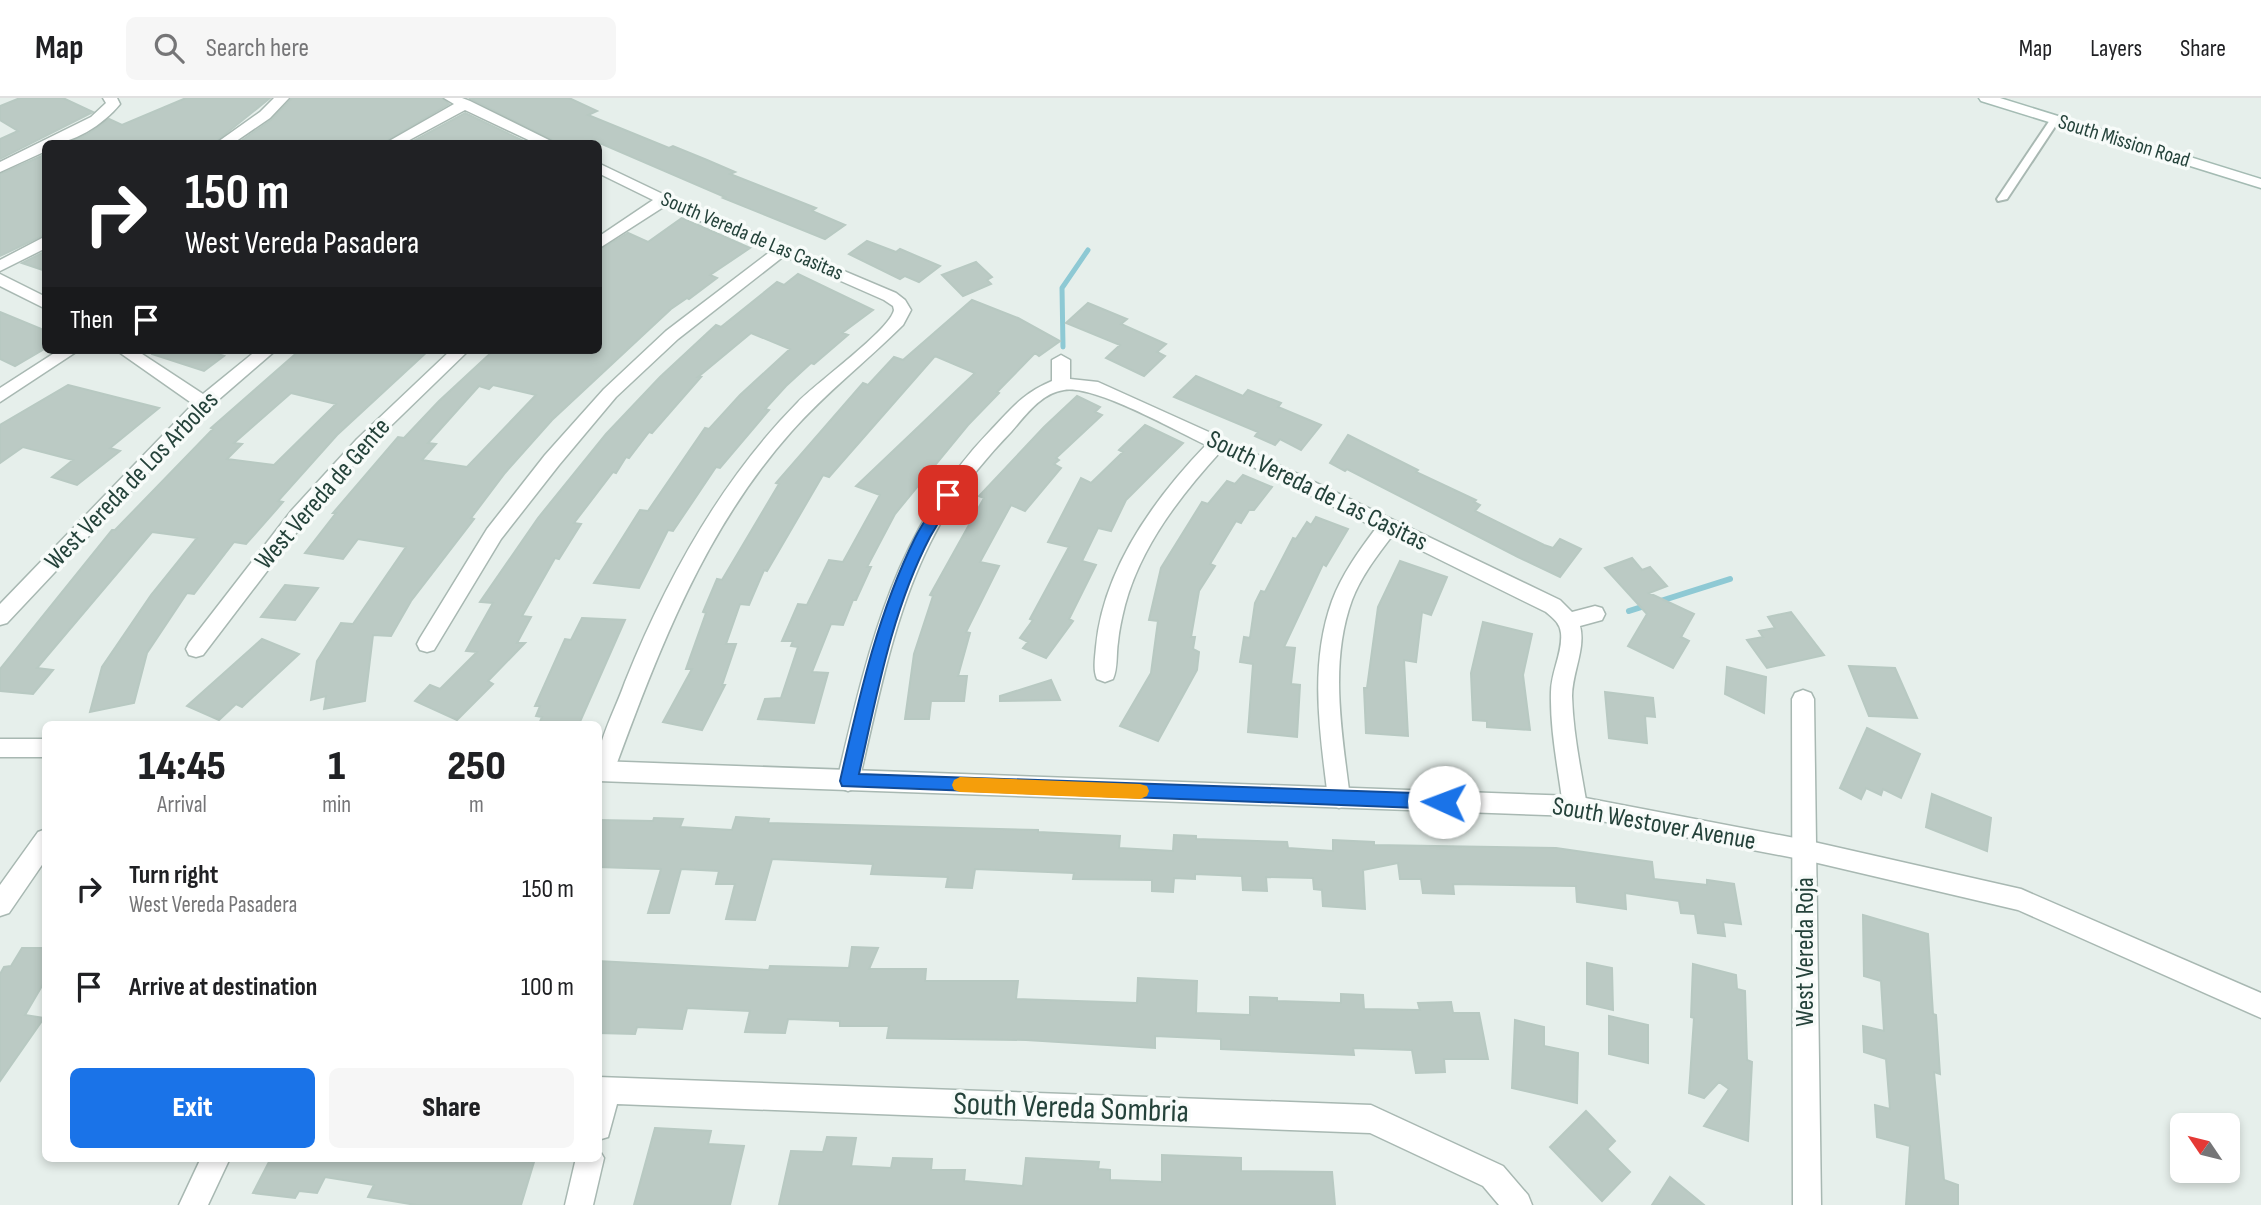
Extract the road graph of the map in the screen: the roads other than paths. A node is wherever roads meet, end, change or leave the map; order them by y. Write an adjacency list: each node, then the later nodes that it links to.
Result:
1 (110, 98): 7 (street)
2 (282, 98): 8 (street)
3 (451, 98): 5 (street)
4 (1986, 98): 6 (street, South Mission Road)
5 (465, 104): 9 (street); 10 (street)
6 (2055, 119): 14 (street, South Mission Road); 16 (lane)
7 (55, 140)
8 (228, 140)
9 (398, 140)
10 (542, 140)
11 (42, 147): 12 (street)
12 (0, 168)
13 (602, 169): 15 (street, South Vereda de Las Casitas)
14 (2261, 184)
15 (664, 200): 17 (street); 19 (street, South Vereda de Las Casitas)
16 (2002, 200)
17 (602, 241)
18 (42, 243): 20 (street)
19 (782, 250): 36 (street); 42 (street, South Vereda de Las Casitas)
20 (0, 266)
21 (0, 279): 22 (street)
22 (42, 302)
23 (65, 354): 29 (street)
24 (130, 354): 30 (street)
25 (263, 354): 30 (street, West Vereda de Los Arboles)
26 (457, 354): 37 (street, West Vereda de Gente)
27 (1061, 360): 28 (street)
28 (1061, 384): 31 (street, South Vereda de Las Casitas); 44 (street)
29 (0, 396)
30 (204, 403): 34 (street, West Vereda de Los Arboles)
31 (1219, 443): 32 (street, South Vereda de Las Casitas); 38 (street)
32 (1389, 525): 35 (street, South Vereda de Las Casitas); 45 (street)
33 (1595, 614): 35 (street)
34 (0, 617)
35 (1566, 619): 46 (street)
36 (427, 644)
37 (197, 649)
38 (1105, 673)
39 (1803, 699): 48 (street, West Vereda Roja)
40 (0, 748): 41 (street)
41 (42, 748)
42 (602, 768)
43 (602, 771): 44 (street, South Westover Avenue)
44 (848, 781): 45 (street, South Westover Avenue)
45 (1339, 798): 46 (street, South Westover Avenue)
46 (1575, 806): 48 (street, South Westover Avenue)
47 (42, 845): 49 (street)
48 (1805, 850): 50 (street, South Westover Avenue); 57 (street, West Vereda Roja)
49 (0, 905)
50 (2261, 1006)
51 (603, 1090): 56 (street, South Vereda Sombria)
52 (214, 1162): 54 (street)
53 (589, 1162): 55 (street)
54 (194, 1205)
55 (579, 1205)
56 (1518, 1205)
57 (1807, 1205)

